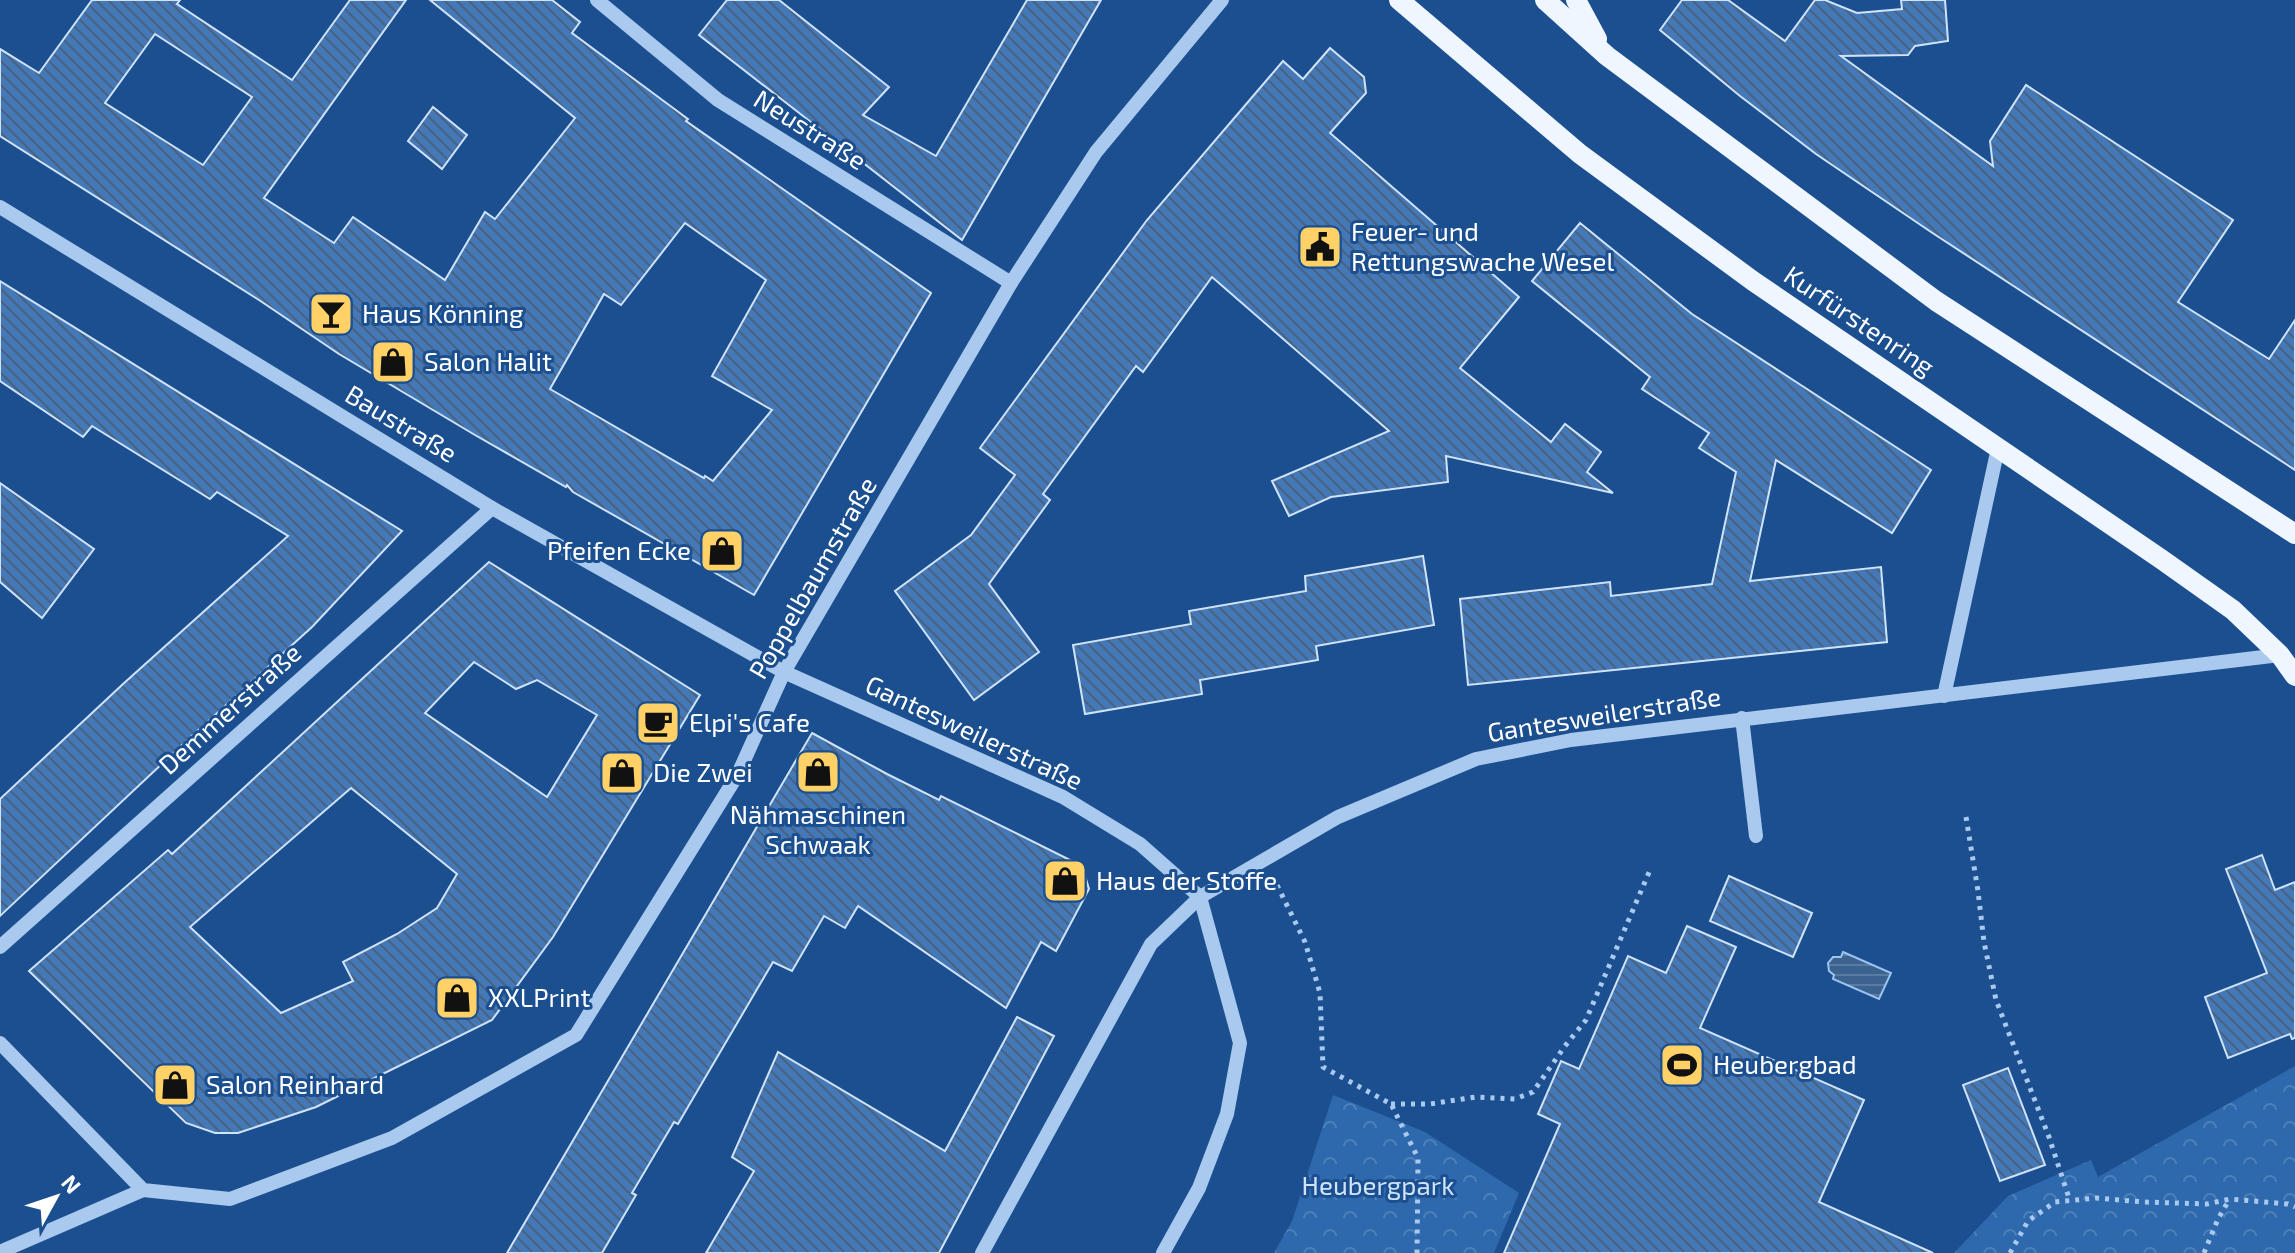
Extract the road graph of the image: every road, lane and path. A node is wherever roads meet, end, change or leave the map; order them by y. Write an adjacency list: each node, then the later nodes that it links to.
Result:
1 (597, 0): 8 (street, Neustraße)
2 (1222, 0): 8 (street, Poppelbaumstraße)
3 (1399, 0): 9 (main road, Kurfürstenring)
4 (1545, 0): 6 (main road)
5 (1576, 0): 6 (main road)
6 (1607, 56): 11 (main road)
7 (0, 207): 10 (street, Baustraße)
8 (1011, 283): 13 (street, Poppelbaumstraße)
9 (1998, 448): 12 (main road, Kurfürstenring); 15 (street)
10 (492, 508): 13 (street, Baustraße); 22 (street, Demmerstraße)
11 (2295, 534)
12 (2288, 654): 14 (main road, Kurfürstenring); 15 (street, Gantesweilerstraße)
13 (784, 672): 21 (street, Gantesweilerstraße); 25 (street, Poppelbaumstraße)
14 (2295, 676)
15 (1944, 696): 16 (street, Gantesweilerstraße)
16 (1742, 718): 18 (street); 19 (street, Gantesweilerstraße)
17 (1966, 817): 27 (path)
18 (1756, 836)
19 (1264, 861): 21 (street, Gantesweilerstraße); 24 (path)
20 (1650, 870): 24 (path)
21 (1200, 897): 30 (street); 31 (street)
22 (0, 947)
23 (0, 1043): 25 (street)
24 (1391, 1104): 32 (path)
25 (143, 1190): 29 (street)
26 (2230, 1199): 27 (path); 28 (path); 34 (path)
27 (2070, 1201): 33 (path)
28 (2295, 1207)
29 (0, 1252)
30 (982, 1253)
31 (1163, 1253)
32 (1417, 1253)
33 (2010, 1253)
34 (2204, 1253)

